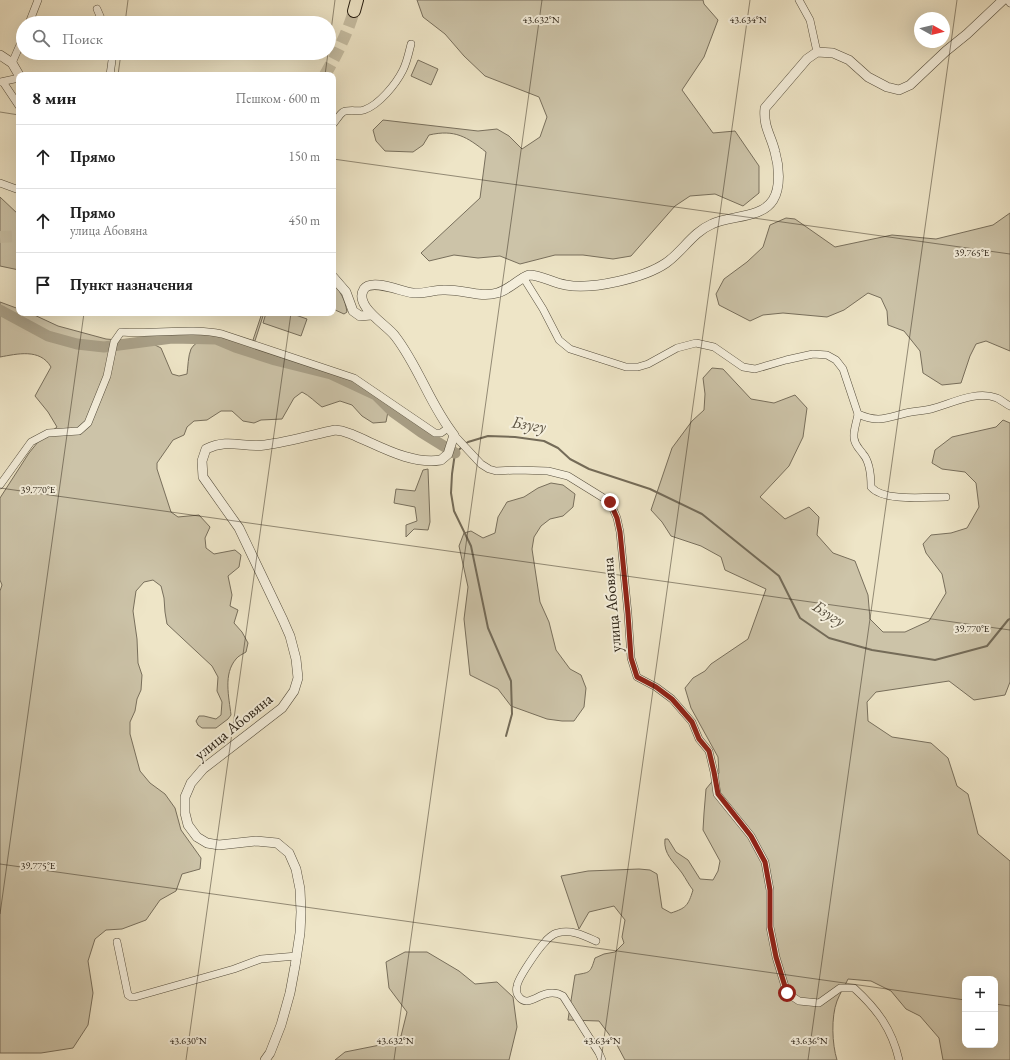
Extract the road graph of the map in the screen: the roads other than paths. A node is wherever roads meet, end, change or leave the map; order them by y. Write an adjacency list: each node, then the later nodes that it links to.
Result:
1 (38, 0): 7 (street)
2 (799, 0): 10 (street)
3 (1003, 0): 10 (street)
4 (1008, 0): 5 (street)
5 (1010, 3)
6 (97, 8): 8 (street)
7 (32, 16)
8 (100, 16)
9 (411, 44): 20 (street)
10 (817, 52): 23 (street)
11 (16, 54): 14 (street)
12 (0, 55): 14 (street)
13 (112, 60): 16 (street)
14 (12, 63): 15 (street)
15 (16, 72)
16 (110, 72)
17 (16, 78): 18 (street)
18 (2, 82): 19 (street)
19 (16, 102)
20 (336, 121)
21 (0, 183): 22 (street)
22 (16, 189)
23 (523, 277): 25 (street, улица Абовяна); 27 (street)
24 (336, 280): 25 (street, улица Абовяна)
25 (371, 315): 28 (street, улица Абовяна)
26 (1010, 406): 27 (street)
27 (858, 414): 30 (street)
28 (454, 435): 29 (street); 33 (street, улица Абовяна); 36 (street, улица Абовяна)
29 (0, 485)
30 (946, 497)
31 (596, 941): 35 (street)
32 (117, 942): 33 (street)
33 (297, 956): 34 (street, улица Абовяна)
34 (265, 1060)
35 (602, 1060)
36 (899, 1060)

